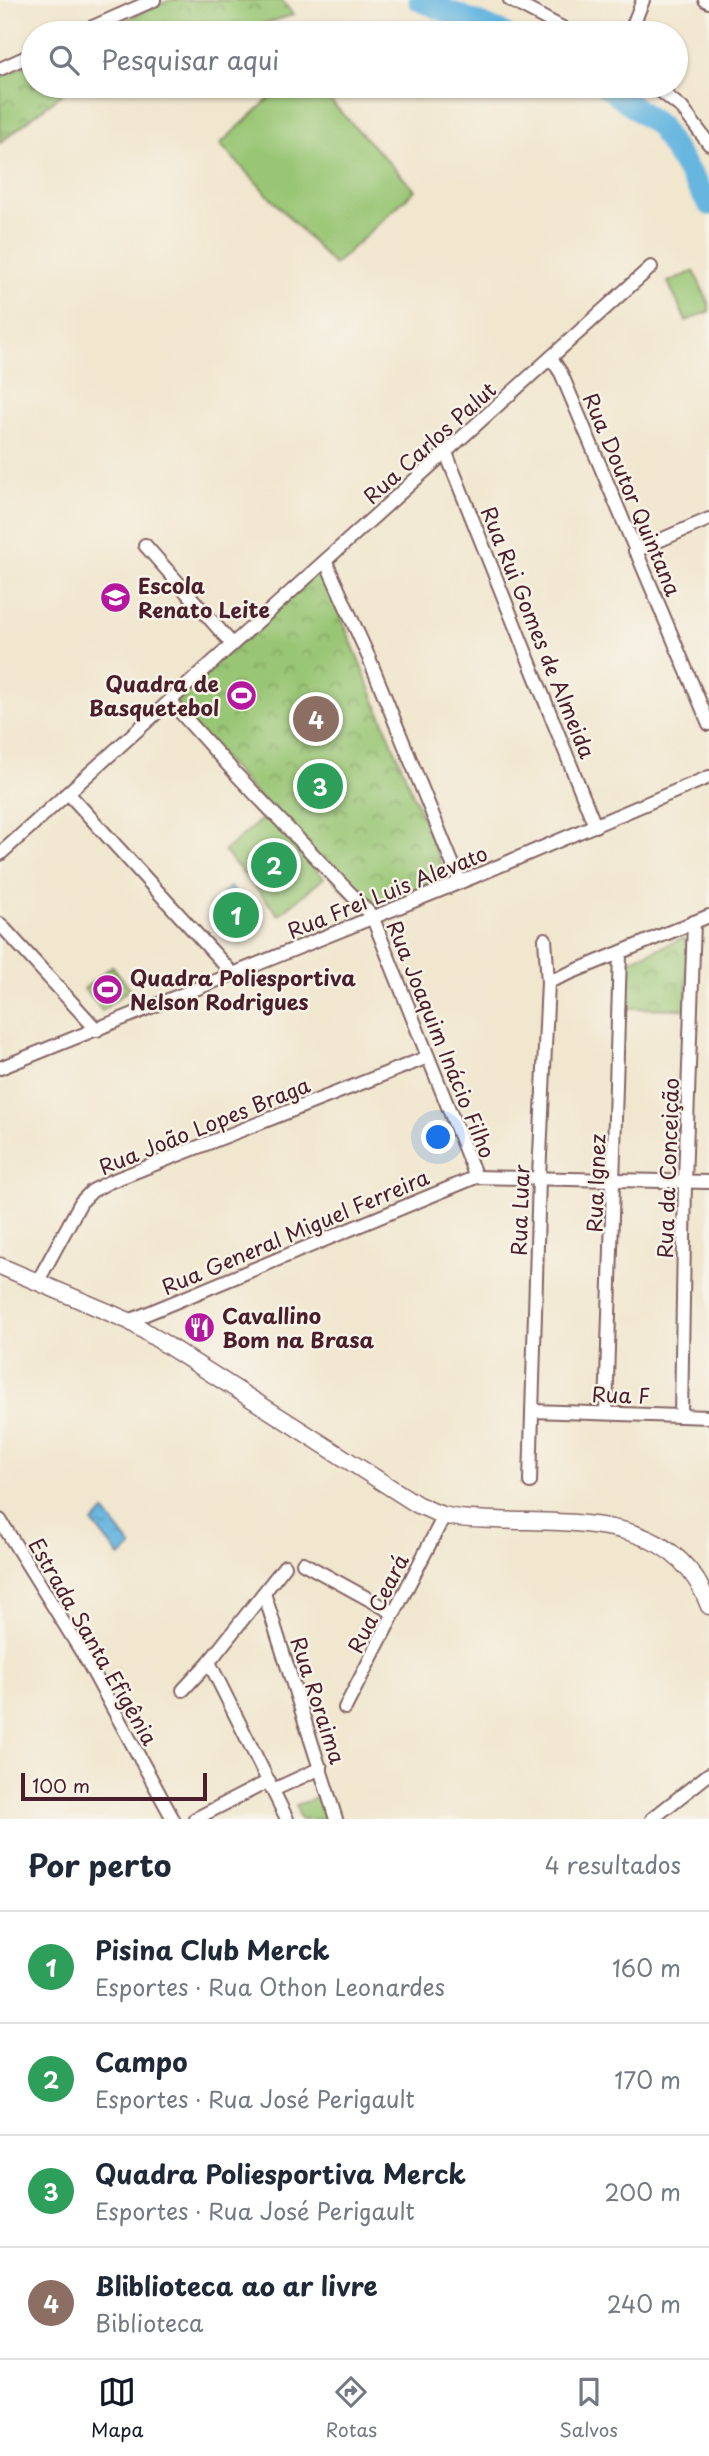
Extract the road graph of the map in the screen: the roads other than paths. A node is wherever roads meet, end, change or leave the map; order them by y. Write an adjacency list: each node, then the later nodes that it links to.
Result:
1 (153, 0): 4 (street)
2 (510, 0): 5 (street)
3 (643, 0): 6 (street)
4 (106, 21)
5 (549, 21)
6 (635, 21)
7 (21, 59): 8 (street)
8 (0, 69)
9 (669, 98): 10 (street)
10 (709, 144)
11 (651, 267): 12 (street, Rua Carlos Palut)
12 (551, 358): 13 (street, Rua Carlos Palut); 16 (street, Rua Doutor Quintana)
13 (446, 453): 17 (street, Rua Carlos Palut); 23 (street, Rua Rui Gomes de Almeida)
14 (709, 519): 16 (street)
15 (145, 545): 18 (street)
16 (635, 551): 20 (street, Rua Doutor Quintana)
17 (326, 562): 18 (street, Rua Carlos Palut); 25 (street)
18 (232, 644): 19 (street, Rua Carlos Palut)
19 (171, 702): 22 (street, Rua Carlos Palut); 26 (street)
20 (709, 724)
21 (709, 777): 23 (street, Rua Frei Luis Alevato)
22 (68, 793): 24 (street, Rua Carlos Palut); 32 (street)
23 (595, 826): 25 (street, Rua Frei Luis Alevato)
24 (0, 854)
25 (460, 882): 26 (street, Rua Frei Luis Alevato)
26 (372, 916): 32 (street, Rua Frei Luis Alevato); 35 (street, Rua Joaquim Inácio Filho)
27 (709, 916): 28 (street)
28 (694, 922): 31 (street); 40 (street, Rua da Conceição)
29 (0, 924): 34 (street)
30 (545, 939): 33 (street, Rua Luar)
31 (620, 954): 33 (street); 39 (street, Rua Ignez)
32 (233, 974): 34 (street, Rua Frei Luis Alevato)
33 (548, 982): 38 (street, Rua Luar)
34 (97, 1030): 36 (street, Rua Frei Luis Alevato)
35 (428, 1057): 37 (street, Rua Joaquim Inácio Filho); 43 (street, Rua João Lopes Braga)
36 (0, 1068)
37 (477, 1177): 38 (street); 44 (street, Rua General Miguel Ferreira)
38 (539, 1177): 39 (street); 45 (street, Rua Luar)
39 (614, 1178): 40 (street); 46 (street, Rua Ignez)
40 (685, 1181): 41 (street); 47 (street, Rua da Conceição)
41 (709, 1182)
42 (1, 1266): 43 (main road)
43 (38, 1281): 44 (main road)
44 (129, 1321): 50 (main road)
45 (532, 1411): 46 (street, Rua F); 49 (street, Rua Luar)
46 (606, 1413): 47 (street, Rua F)
47 (681, 1416): 48 (street, Rua F)
48 (709, 1417)
49 (530, 1482)
50 (444, 1516): 55 (main road); 56 (street, Rua Ceará)
51 (0, 1520): 63 (street, Estrada Santa Efigênia)
52 (303, 1563): 56 (street)
53 (285, 1566): 54 (street)
54 (264, 1593): 57 (street); 60 (street, Rua Roraima)
55 (709, 1606)
56 (394, 1613): 59 (street, Rua Ceará)
57 (209, 1662): 58 (street); 62 (street)
58 (183, 1690)
59 (345, 1708)
60 (321, 1768): 62 (street); 66 (street, Rua Roraima)
61 (709, 1774): 67 (street)
62 (271, 1786): 64 (street); 65 (street)
63 (173, 1819)
64 (195, 1819)
65 (287, 1819)
66 (336, 1819)
67 (652, 1819)

